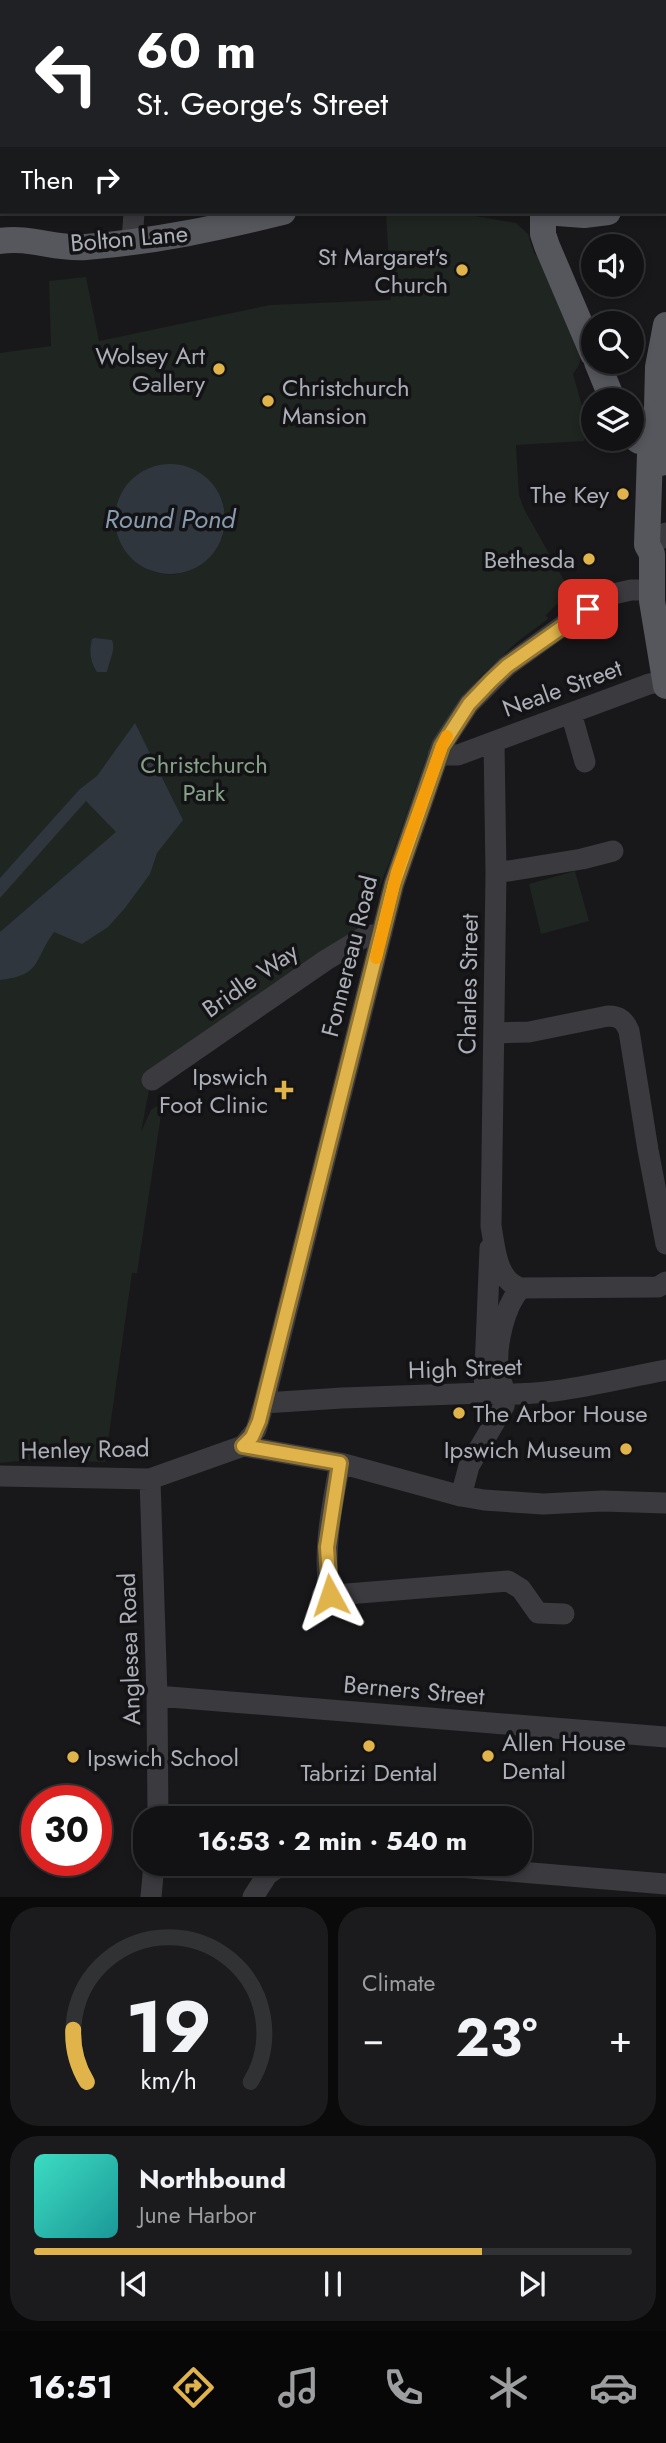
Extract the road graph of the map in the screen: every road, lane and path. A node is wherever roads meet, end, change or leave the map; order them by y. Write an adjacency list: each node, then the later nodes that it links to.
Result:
1 (134, 214): 8 (street)
2 (266, 214): 6 (main road, Bolton Lane)
3 (543, 214): 10 (main road)
4 (570, 214): 5 (main road)
5 (592, 214)
6 (241, 217): 8 (main road, Bolton Lane)
7 (2, 237): 8 (main road, Bolton Lane)
8 (132, 242)
9 (666, 325): 11 (main road)
10 (581, 326)
11 (648, 442): 12 (main road)
12 (655, 562): 13 (main road); 16 (street, Fonnereau Road)
13 (666, 683): 14 (street, Neale Street)
14 (571, 713): 15 (street, Neale Street); 17 (street)
15 (494, 742): 16 (street, Neale Street); 19 (street, Charles Street)
16 (438, 755): 20 (street, Fonnereau Road)
17 (585, 762)
18 (613, 850): 19 (street)
19 (496, 873): 21 (street, Charles Street)
20 (382, 933): 22 (street, Bridle Way); 30 (street, Fonnereau Road)
21 (494, 1033): 23 (street, Charles Street); 24 (street)
22 (152, 1080)
23 (491, 1226): 26 (street, Charles Street); 28 (street, Charles Street)
24 (666, 1244)
25 (666, 1282): 26 (street)
26 (521, 1289): 29 (street)
27 (666, 1370): 29 (street, High Street)
28 (484, 1393): 29 (street, High Street); 30 (street, High Street)
29 (507, 1395): 35 (street)
30 (264, 1403): 31 (street)
31 (243, 1446): 32 (street); 34 (street, Henley Road)
32 (340, 1463): 35 (street); 37 (street)
33 (0, 1476): 34 (street, Henley Road)
34 (150, 1479): 38 (street, Anglesea Road)
35 (461, 1496): 36 (street)
36 (666, 1503)
37 (564, 1615)
38 (157, 1696): 39 (street, Berners Street); 40 (street, Anglesea Road)
39 (666, 1738)
40 (158, 1806)
41 (532, 1873): 44 (street)
42 (153, 1876): 45 (street)
43 (266, 1876): 46 (street)
44 (666, 1884)
45 (151, 1897)
46 (253, 1897)

